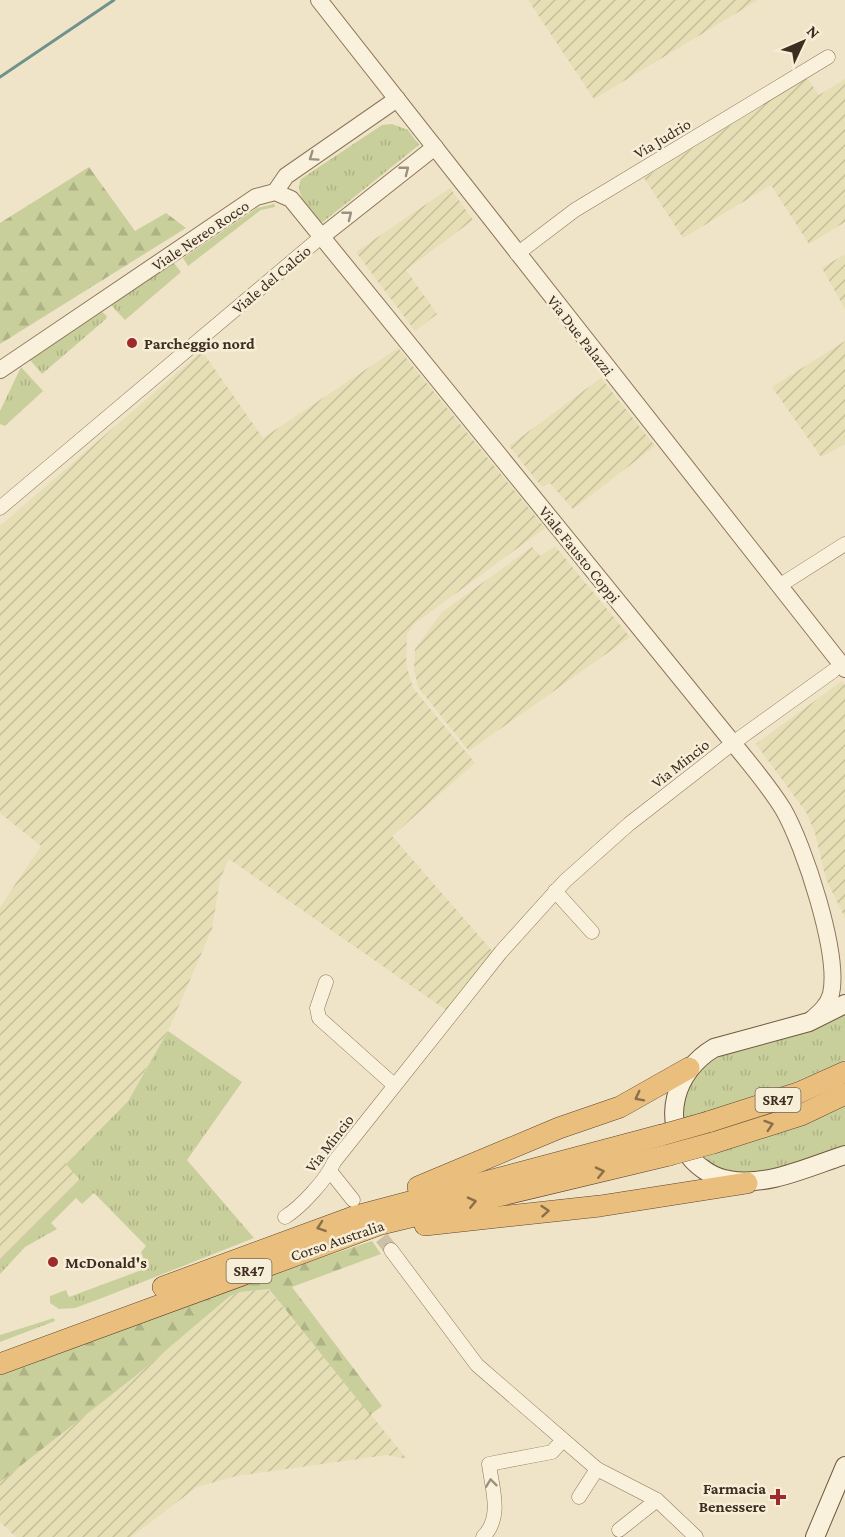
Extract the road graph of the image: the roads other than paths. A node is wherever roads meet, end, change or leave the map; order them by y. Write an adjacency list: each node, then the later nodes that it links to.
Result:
1 (319, 0): 3 (street, Via Due Palazzi)
2 (828, 57): 7 (street, Via Judrio)
3 (397, 99): 4 (street, Via Due Palazzi); 5 (street, Viale Nereo Rocco, one-way to 5)
4 (435, 147): 6 (street, Viale del Calcio, one-way to 4); 7 (street, Via Due Palazzi)
5 (275, 192): 6 (street, Viale Fausto Coppi); 8 (street, Viale Nereo Rocco)
6 (321, 237): 9 (street, Viale del Calcio); 13 (street, Viale Fausto Coppi)
7 (517, 254): 11 (street, Via Due Palazzi)
8 (0, 370)
9 (0, 508)
10 (845, 544): 11 (street)
11 (778, 586): 12 (street, Via Due Palazzi)
12 (839, 670): 13 (street, Via Mincio)
13 (733, 743): 14 (street, Via Mincio); 16 (street, Viale Fausto Coppi)
14 (555, 891): 15 (street); 23 (street, Via Mincio)
15 (592, 932)
16 (830, 950): 17 (street); 20 (street)
17 (845, 970)
18 (326, 982): 23 (street)
19 (845, 1004): 20 (main road, SR47)
20 (809, 1022): 21 (main road, SR47)
21 (689, 1068): 27 (main road, SR47); 28 (highway, SR47, one-way to 28)
22 (845, 1072): 28 (highway, Corso Australia / SR47, bridge)
23 (394, 1085): 26 (street, Via Mincio)
24 (845, 1094): 31 (highway, Corso Australia / SR47, one-way to 24, bridge)
25 (845, 1155): 27 (main road, SR47)
26 (330, 1171): 28 (street); 29 (street, Via Mincio)
27 (747, 1183): 31 (highway, SR47, one-way to 27)
28 (353, 1208): 32 (highway, Corso Australia / SR47, one-way to 32)
29 (285, 1217)
30 (391, 1250): 34 (street)
31 (301, 1251): 33 (highway, Corso Australia / SR47)
32 (0, 1350)
33 (0, 1364)
34 (562, 1441): 36 (street); 40 (street, one-way to 34)
35 (845, 1466): 42 (main road)
36 (597, 1469): 37 (street); 38 (street)
37 (579, 1497)
38 (657, 1500): 39 (street); 41 (street)
39 (618, 1530)
40 (483, 1537)
41 (696, 1537)
42 (815, 1537)

